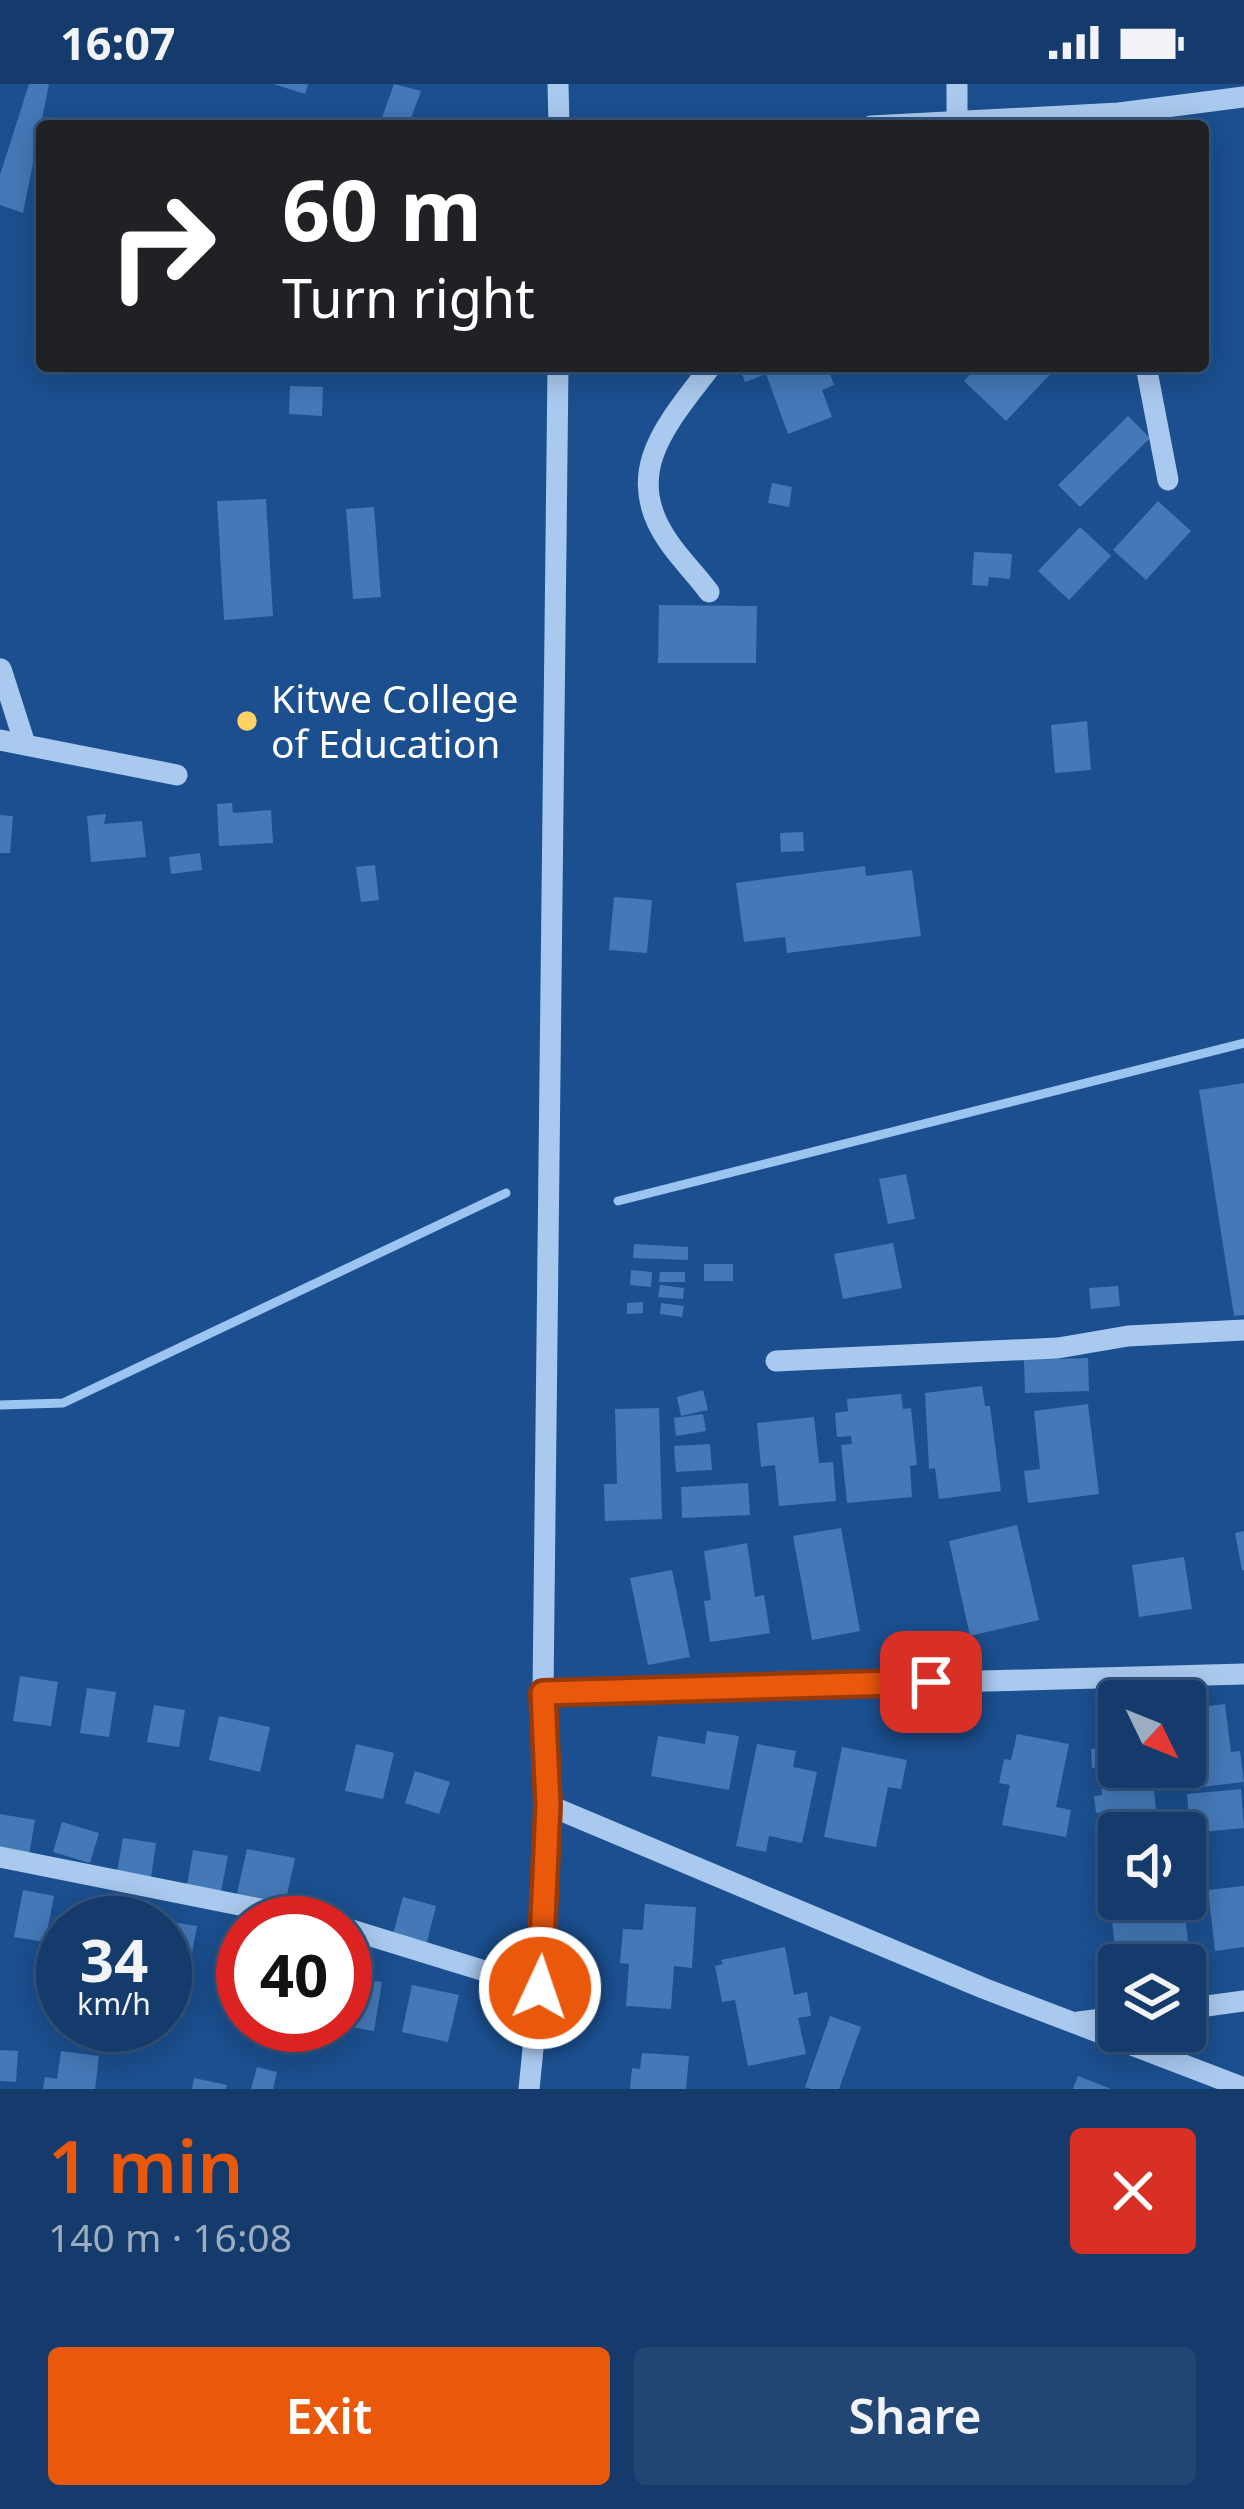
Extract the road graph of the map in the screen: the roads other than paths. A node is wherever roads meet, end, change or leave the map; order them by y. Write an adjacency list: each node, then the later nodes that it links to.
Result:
1 (557, 84): 6 (street)
2 (957, 84): 4 (street)
3 (1244, 97): 5 (street)
4 (957, 119): 5 (street); 7 (street)
5 (1120, 119)
6 (559, 120)
7 (945, 120)
8 (558, 372): 20 (street)
9 (707, 372): 12 (street)
10 (1147, 372): 11 (street)
11 (1168, 480)
12 (709, 592)
13 (1, 669): 15 (street)
14 (0, 740): 15 (street)
15 (25, 744): 16 (street)
16 (177, 775)
17 (1244, 1330): 18 (street)
18 (776, 1361)
19 (1244, 1674): 20 (street)
20 (543, 1693): 21 (street)
21 (548, 1805): 25 (street); 29 (street)
22 (0, 1857): 23 (street)
23 (216, 1900)
24 (372, 1936): 25 (street)
25 (540, 1988): 30 (street)
26 (1244, 2002): 27 (street)
27 (1206, 2007)
28 (1098, 2019): 29 (street)
29 (1074, 2022): 31 (street)
30 (530, 2089)
31 (1244, 2089)

